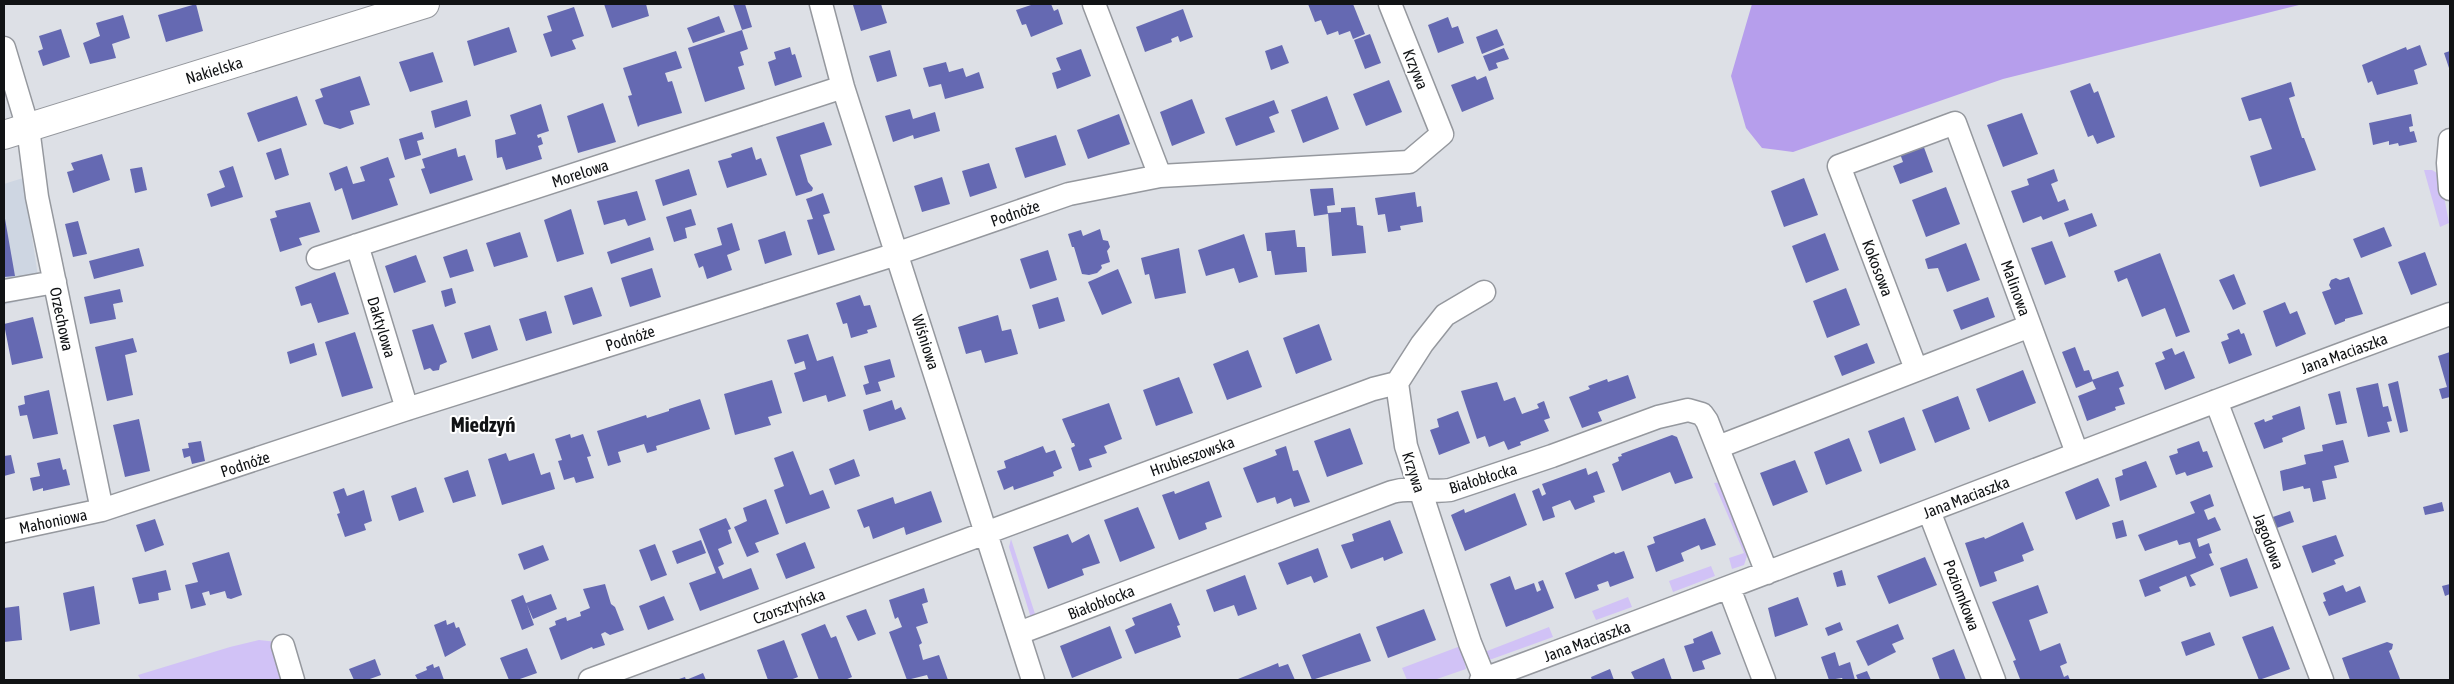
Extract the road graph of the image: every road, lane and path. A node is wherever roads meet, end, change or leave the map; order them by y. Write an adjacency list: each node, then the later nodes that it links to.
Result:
1 (425, 4): 7 (main road, Nakielska)
2 (821, 4): 6 (street, Wiśniowa)
3 (1094, 4): 11 (street)
4 (1390, 4): 8 (street, Krzywa)
5 (4, 48): 7 (street, Orzechowa)
6 (843, 87): 13 (street, Morelowa); 14 (street, Wiśniowa)
7 (16, 132): 16 (street, Orzechowa)
8 (1442, 134): 11 (street, Podnóże)
9 (2450, 140): 12 (street)
10 (1839, 166): 20 (street, Malinowa); 21 (street, Kokosowa)
11 (1160, 176): 14 (street, Podnóże)
12 (2450, 188)
13 (357, 245): 15 (street, Morelowa); 24 (street, Daktylowa)
14 (898, 254): 24 (street, Podnóże); 31 (street, Wiśniowa)
15 (318, 258)
16 (55, 282): 17 (street); 28 (street, Orzechowa)
17 (4, 291)
18 (1484, 292): 22 (street)
19 (2450, 314): 23 (street, Jana Maciaszka)
20 (2030, 326): 21 (street); 26 (street, Malinowa)
21 (1916, 369): 25 (street)
22 (1398, 383): 27 (street, Krzywa); 31 (street, Hrubieszowska)
23 (2216, 401): 26 (street, Jana Maciaszka); 42 (street, Jagodowa)
24 (407, 409): 28 (street, Podnóże)
25 (1718, 447): 27 (street, Białobłocka); 32 (street, Białobłocka)
26 (2077, 453): 29 (street, Jana Maciaszka)
27 (1420, 489): 34 (street, Białobłocka); 39 (street, Krzywa)
28 (102, 510): 30 (street, Mahoniowa)
29 (1929, 511): 32 (street, Jana Maciaszka); 41 (street, Poziomkowa)
30 (4, 531)
31 (988, 533): 34 (street, Wiśniowa); 37 (street, Czorsztyńska)
32 (1767, 573): 33 (street, Jana Maciaszka)
33 (1729, 588): 39 (street, Jana Maciaszka); 40 (street)
34 (1019, 633): 38 (street, Wiśniowa)
35 (283, 646): 36 (street)
36 (293, 680)
37 (590, 680)
38 (1033, 680)
39 (1484, 680)
40 (1764, 680)
41 (1994, 680)
42 (2322, 680)

